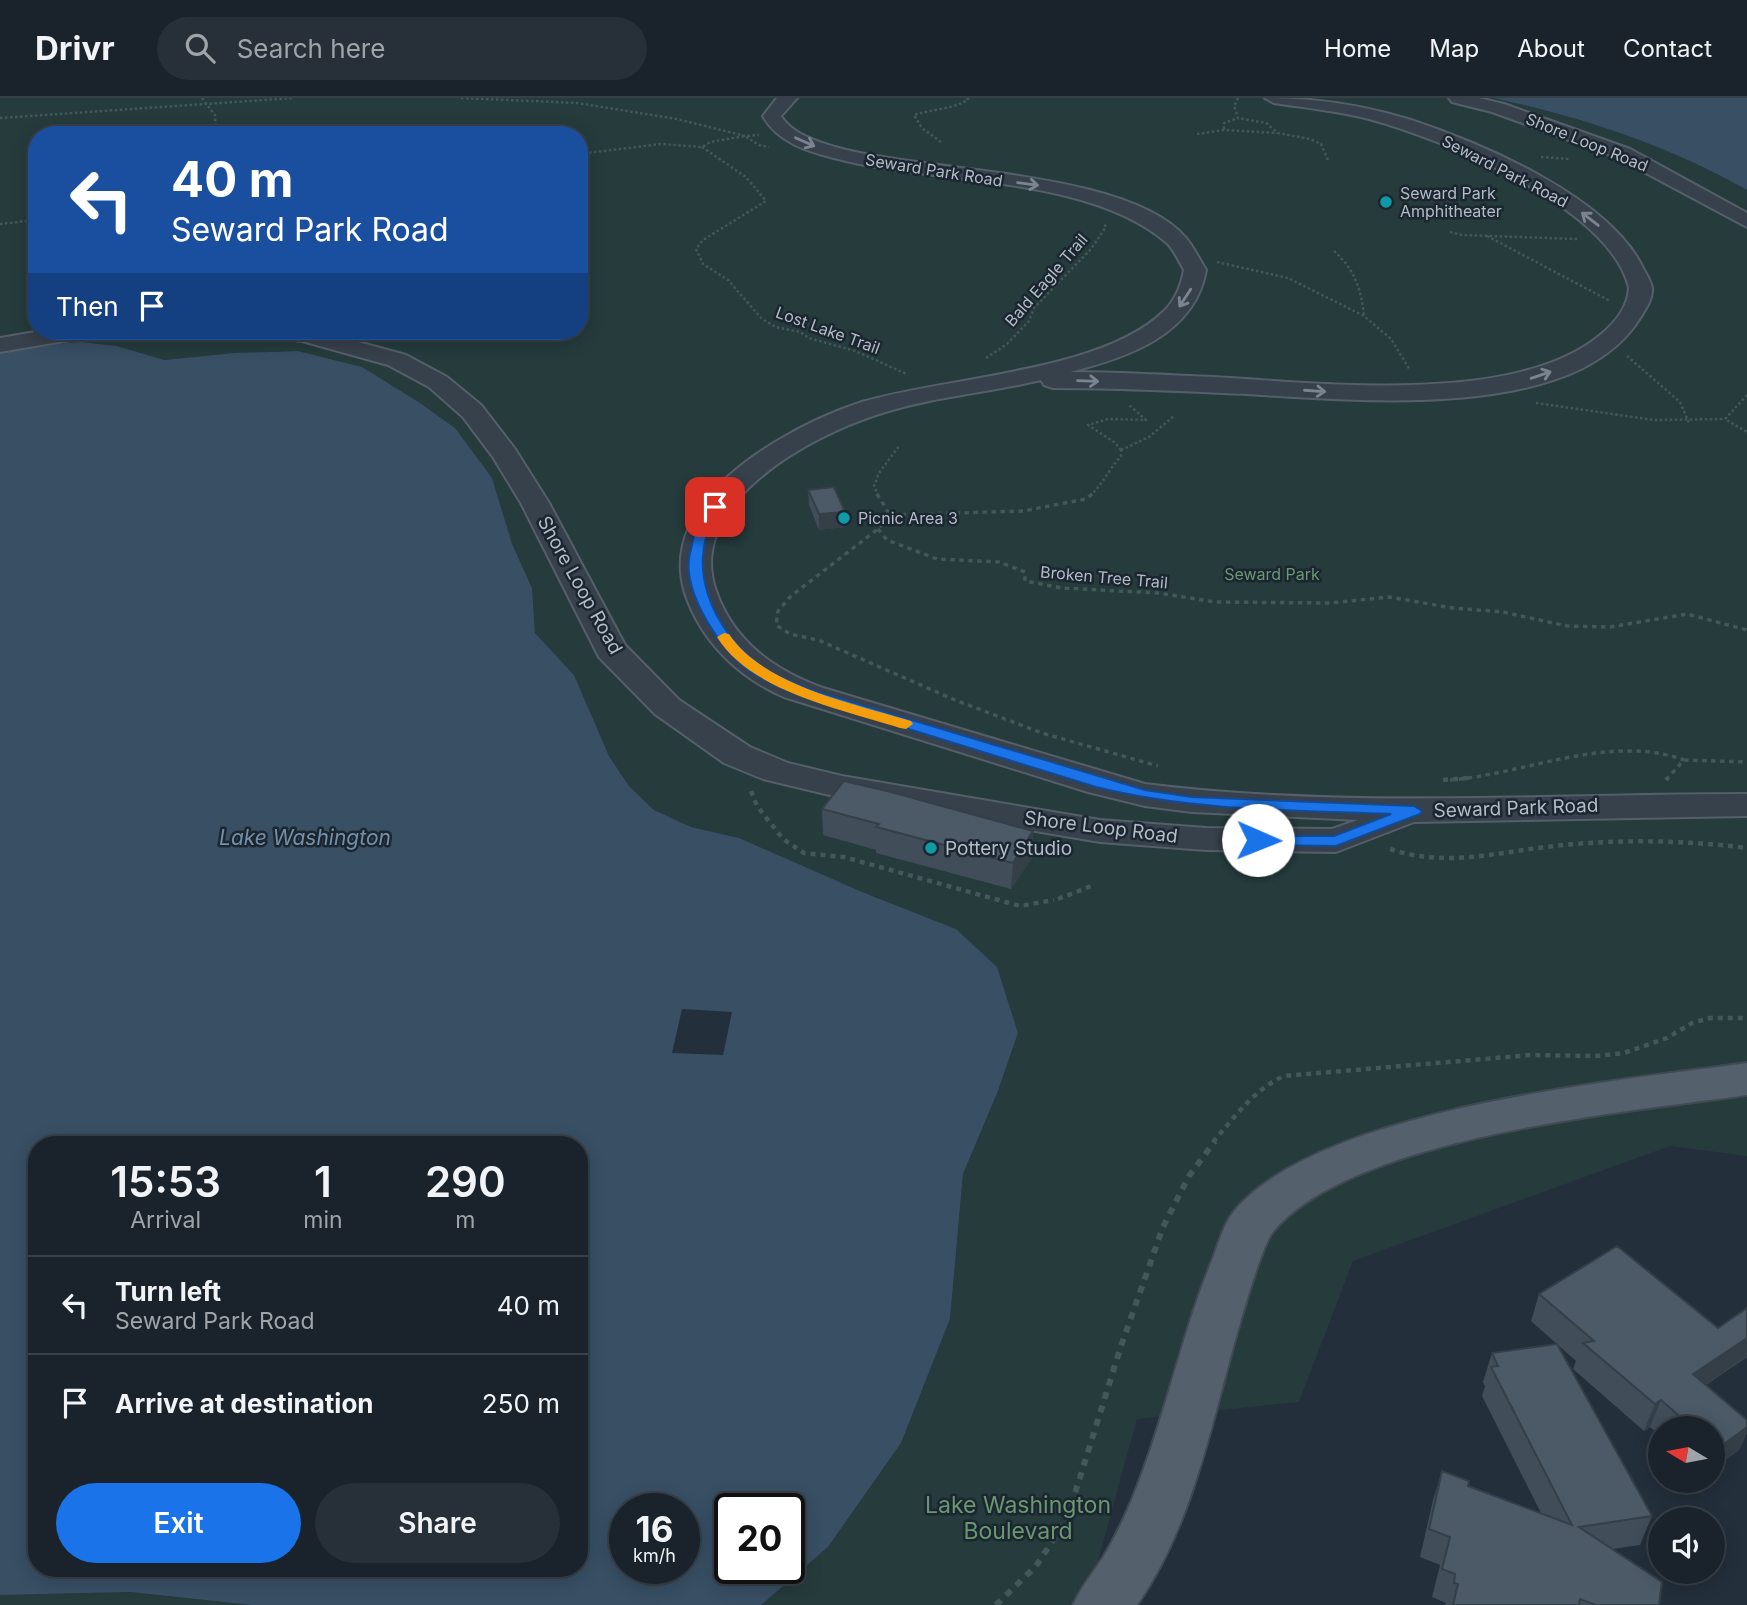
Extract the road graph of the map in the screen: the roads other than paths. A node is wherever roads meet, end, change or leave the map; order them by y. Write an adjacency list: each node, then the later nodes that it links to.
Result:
1 (789, 98): 8 (street, Seward Park Road, one-way to 8)
2 (1274, 98): 9 (street, Seward Park Road, one-way to 2)
3 (1458, 98): 4 (street, Shore Loop Road)
4 (1747, 221)
5 (29, 340): 7 (street)
6 (325, 340): 15 (street, Shore Loop Road)
7 (0, 345)
8 (995, 382): 9 (street, Seward Park Road, one-way to 9); 12 (street, Seward Park Road)
9 (1497, 384): 10 (street)
10 (1432, 415)
11 (860, 438): 12 (street)
12 (795, 441): 15 (street, Seward Park Road)
13 (1747, 805): 14 (street, Seward Park Road)
14 (1706, 807): 15 (street, Seward Park Road); 16 (street, Seward Park Road)
15 (1414, 811)
16 (1747, 820)
17 (1747, 1079): 18 (main road)
18 (1103, 1605)

